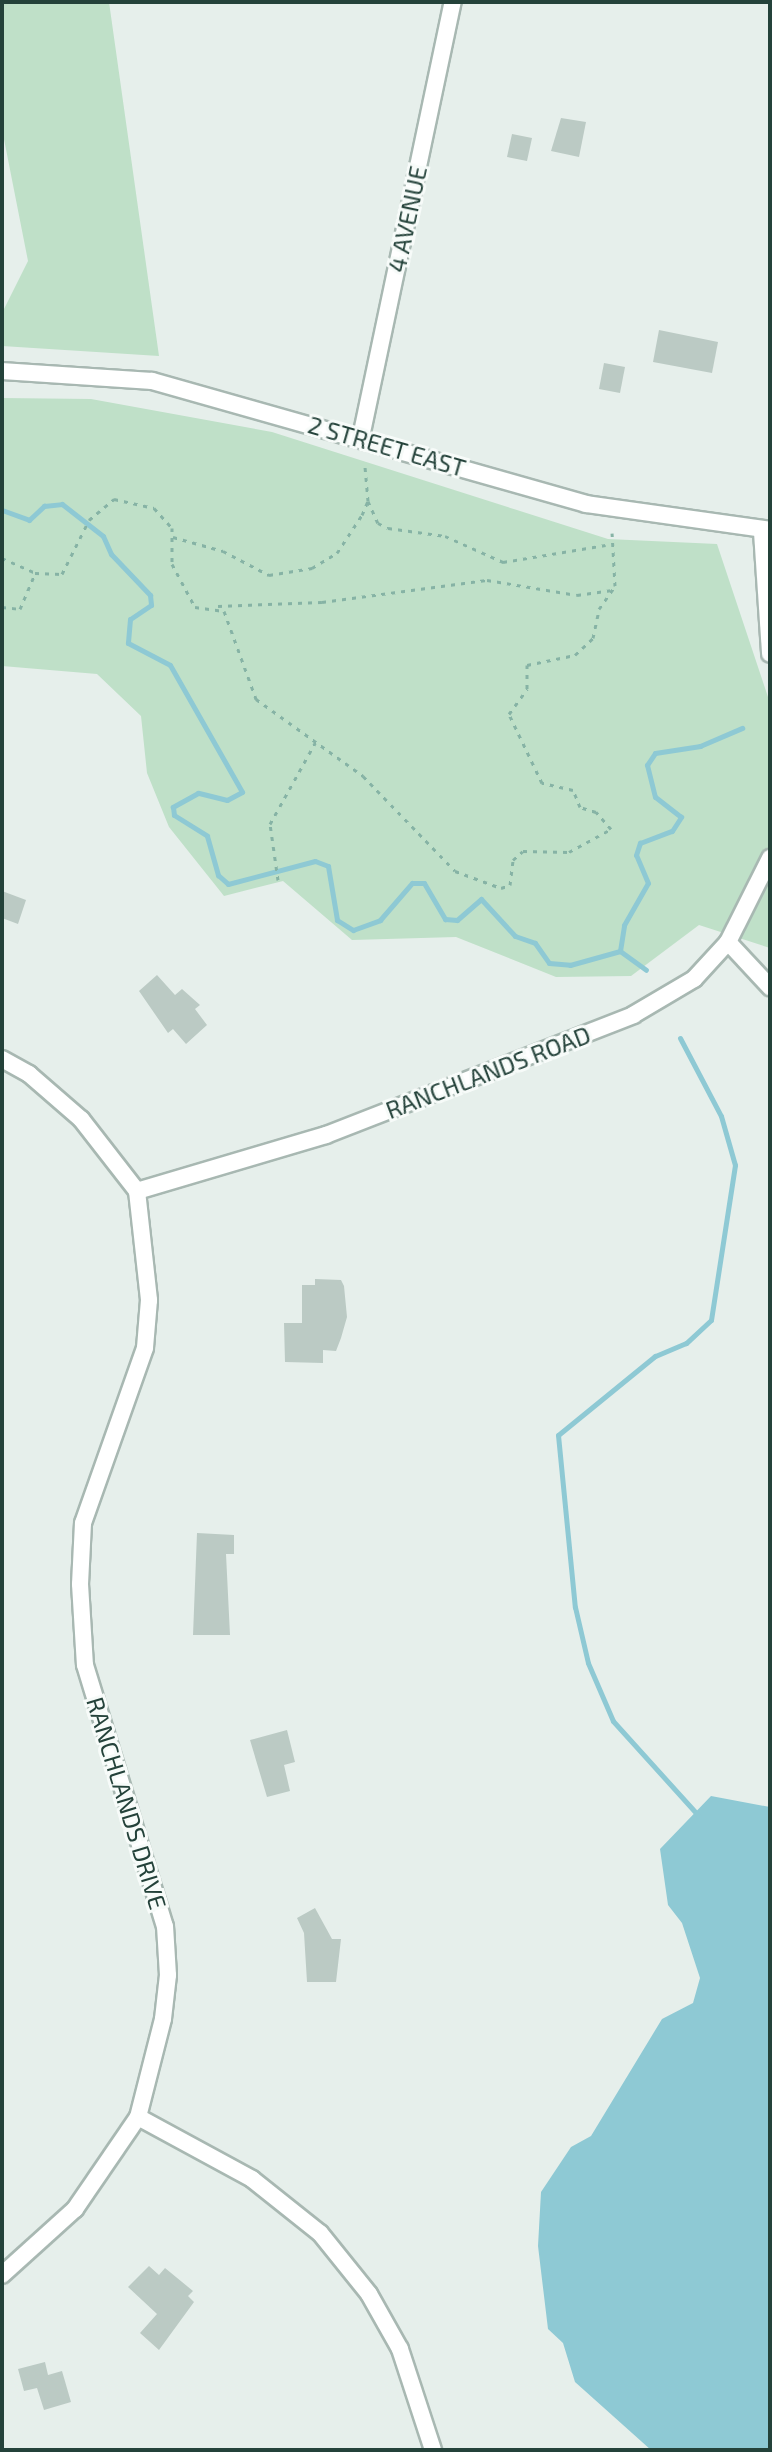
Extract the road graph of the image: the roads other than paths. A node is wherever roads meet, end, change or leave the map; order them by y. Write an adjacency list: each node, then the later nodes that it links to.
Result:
1 (453, 2): 3 (street, 4 AVENUE)
2 (2, 371): 3 (street, 2 STREET EAST)
3 (361, 437): 4 (street, 2 STREET EAST)
4 (766, 531): 5 (street)
5 (770, 654)
6 (770, 858): 7 (street, RANCHLANDS ROAD)
7 (728, 942): 8 (street); 10 (street, RANCHLANDS ROAD)
8 (770, 987)
9 (2, 1059): 10 (street)
10 (137, 1191): 11 (street, RANCHLANDS DRIVE)
11 (138, 2117): 12 (street, RANCHLANDS DRIVE); 13 (street)
12 (2, 2275)
13 (433, 2450)

